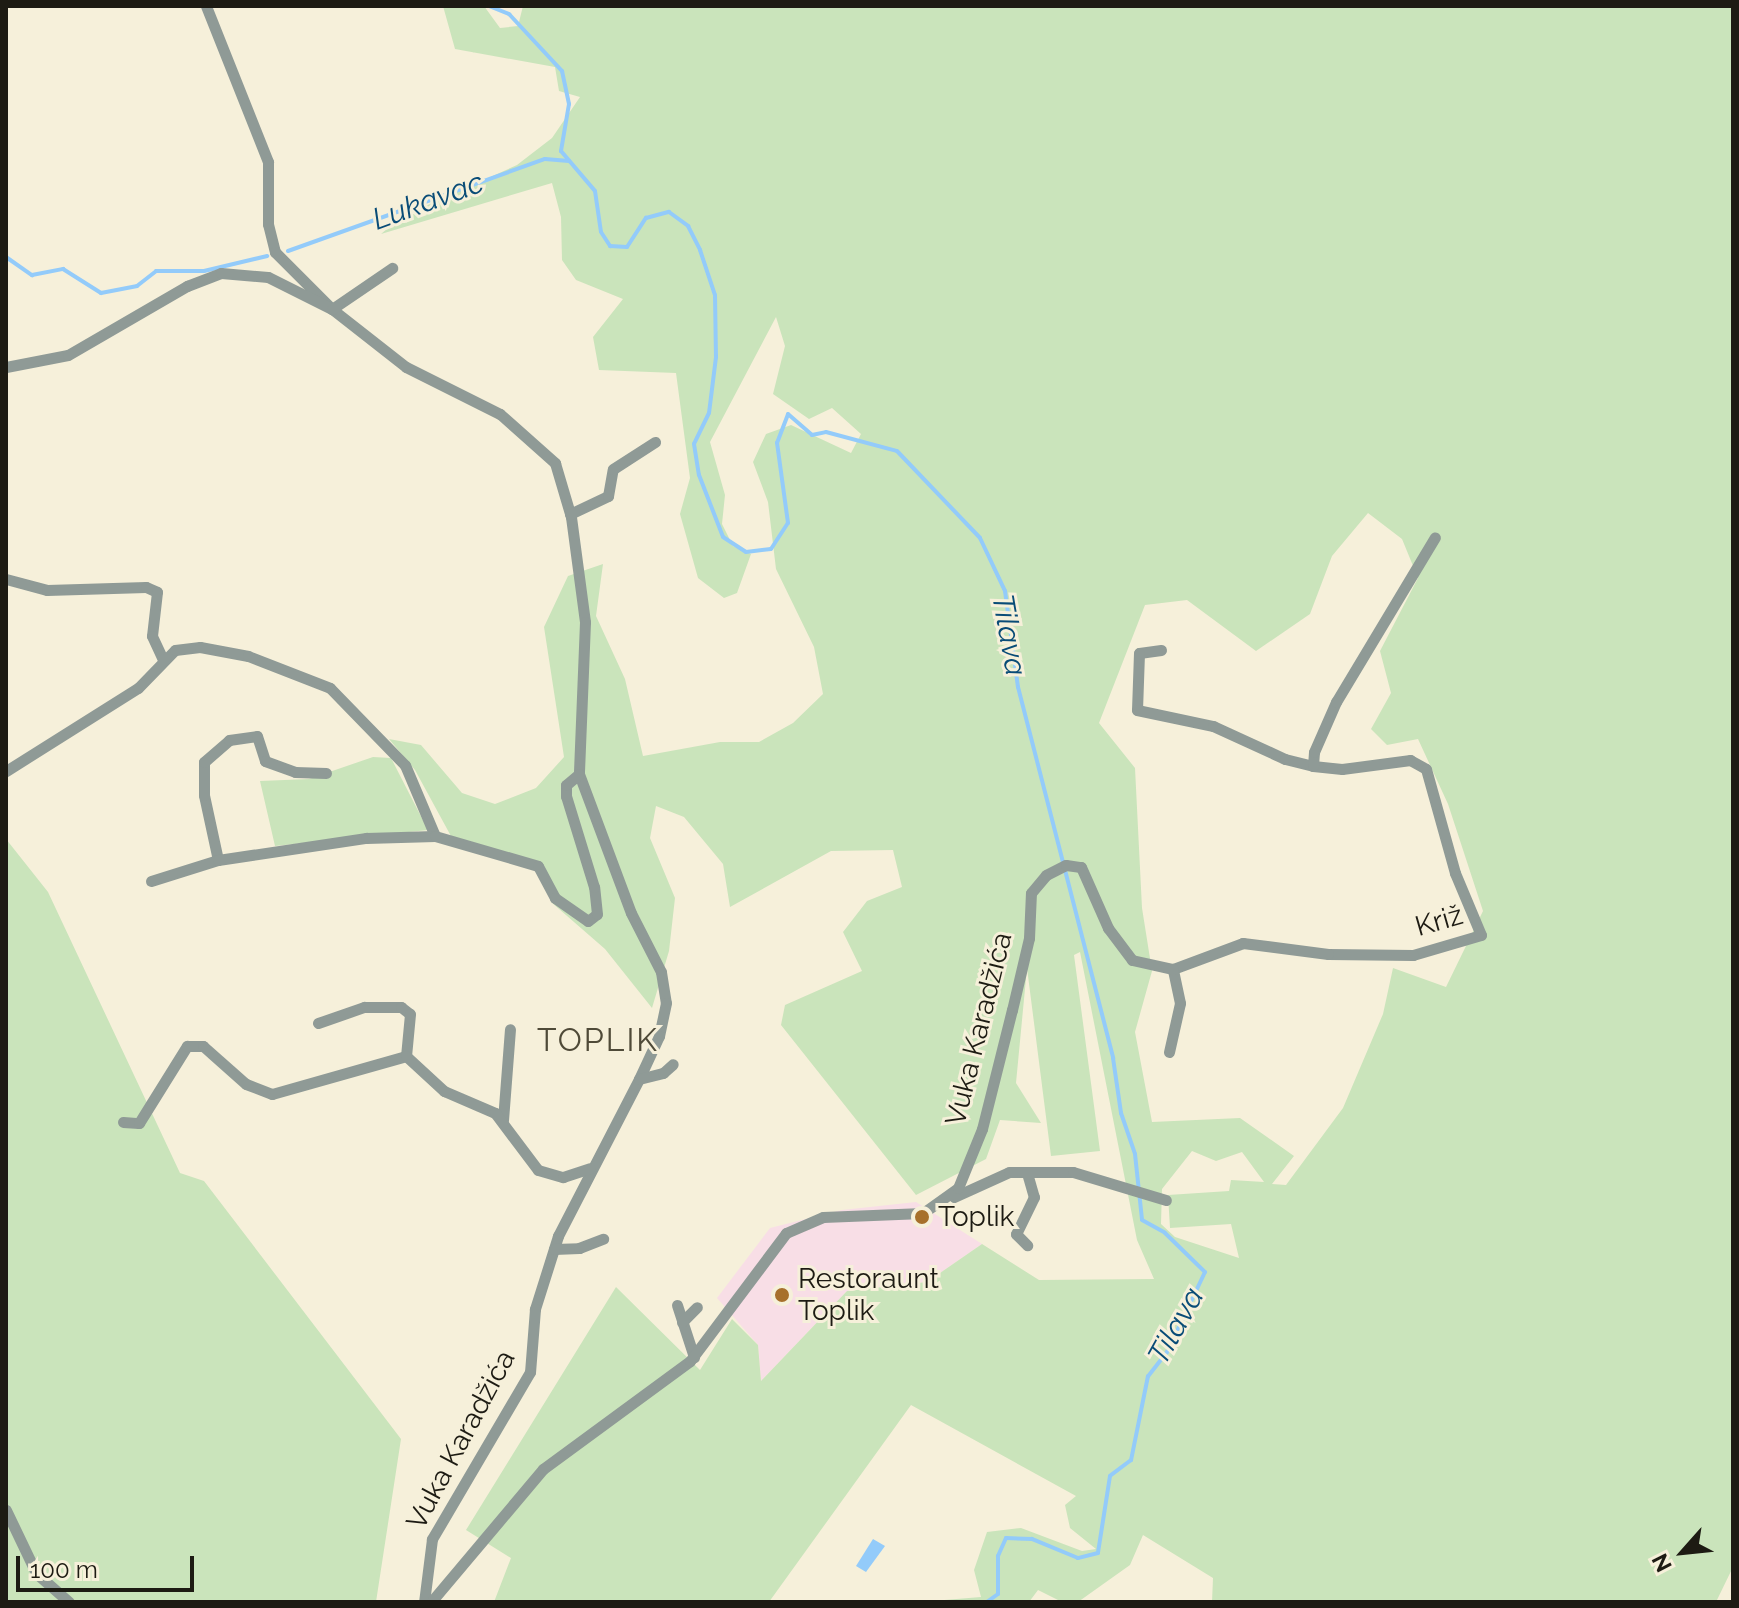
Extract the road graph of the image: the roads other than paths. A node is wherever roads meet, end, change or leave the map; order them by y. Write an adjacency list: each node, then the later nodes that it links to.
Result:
1 (206, 6): 3 (street, Vuka Karadžića)
2 (392, 268): 3 (street)
3 (332, 309): 4 (street, Vuka Karadžića); 6 (street, Vuka Karadžića)
4 (6, 367)
5 (655, 442): 6 (street)
6 (570, 514): 14 (street, Vuka Karadžića)
7 (1435, 537): 11 (street)
8 (6, 579): 10 (street)
9 (1161, 650): 11 (street, Križ)
10 (163, 660): 12 (street); 15 (street)
11 (1313, 766): 18 (street, Križ)
12 (6, 771)
13 (326, 773): 16 (street)
14 (579, 774): 15 (street, Vuka Karadžića); 24 (street, Vuka Karadžića)
15 (435, 836): 16 (street, Vuka Karadžića)
16 (218, 860): 17 (street, Vuka Karadžića)
17 (151, 881)
18 (1173, 969): 21 (street); 30 (street, Vuka Karadžića)
19 (318, 1023): 22 (street)
20 (510, 1029): 25 (street)
21 (1169, 1052)
22 (406, 1056): 25 (street); 26 (street)
23 (673, 1064): 24 (street)
24 (639, 1079): 27 (street, Vuka Karadžića)
25 (503, 1120): 27 (street)
26 (123, 1122)
27 (590, 1168): 33 (street, Vuka Karadžića)
28 (1027, 1173): 29 (street); 30 (street); 32 (street)
29 (1166, 1200)
30 (943, 1203): 37 (street)
31 (603, 1239): 33 (street)
32 (1027, 1245)
33 (554, 1249): 40 (street, Vuka Karadžića)
34 (677, 1305): 36 (street)
35 (697, 1307): 36 (street)
36 (682, 1322): 37 (street)
37 (694, 1357): 41 (street)
38 (6, 1510): 39 (street)
39 (69, 1602)
40 (424, 1602)
41 (431, 1602)

